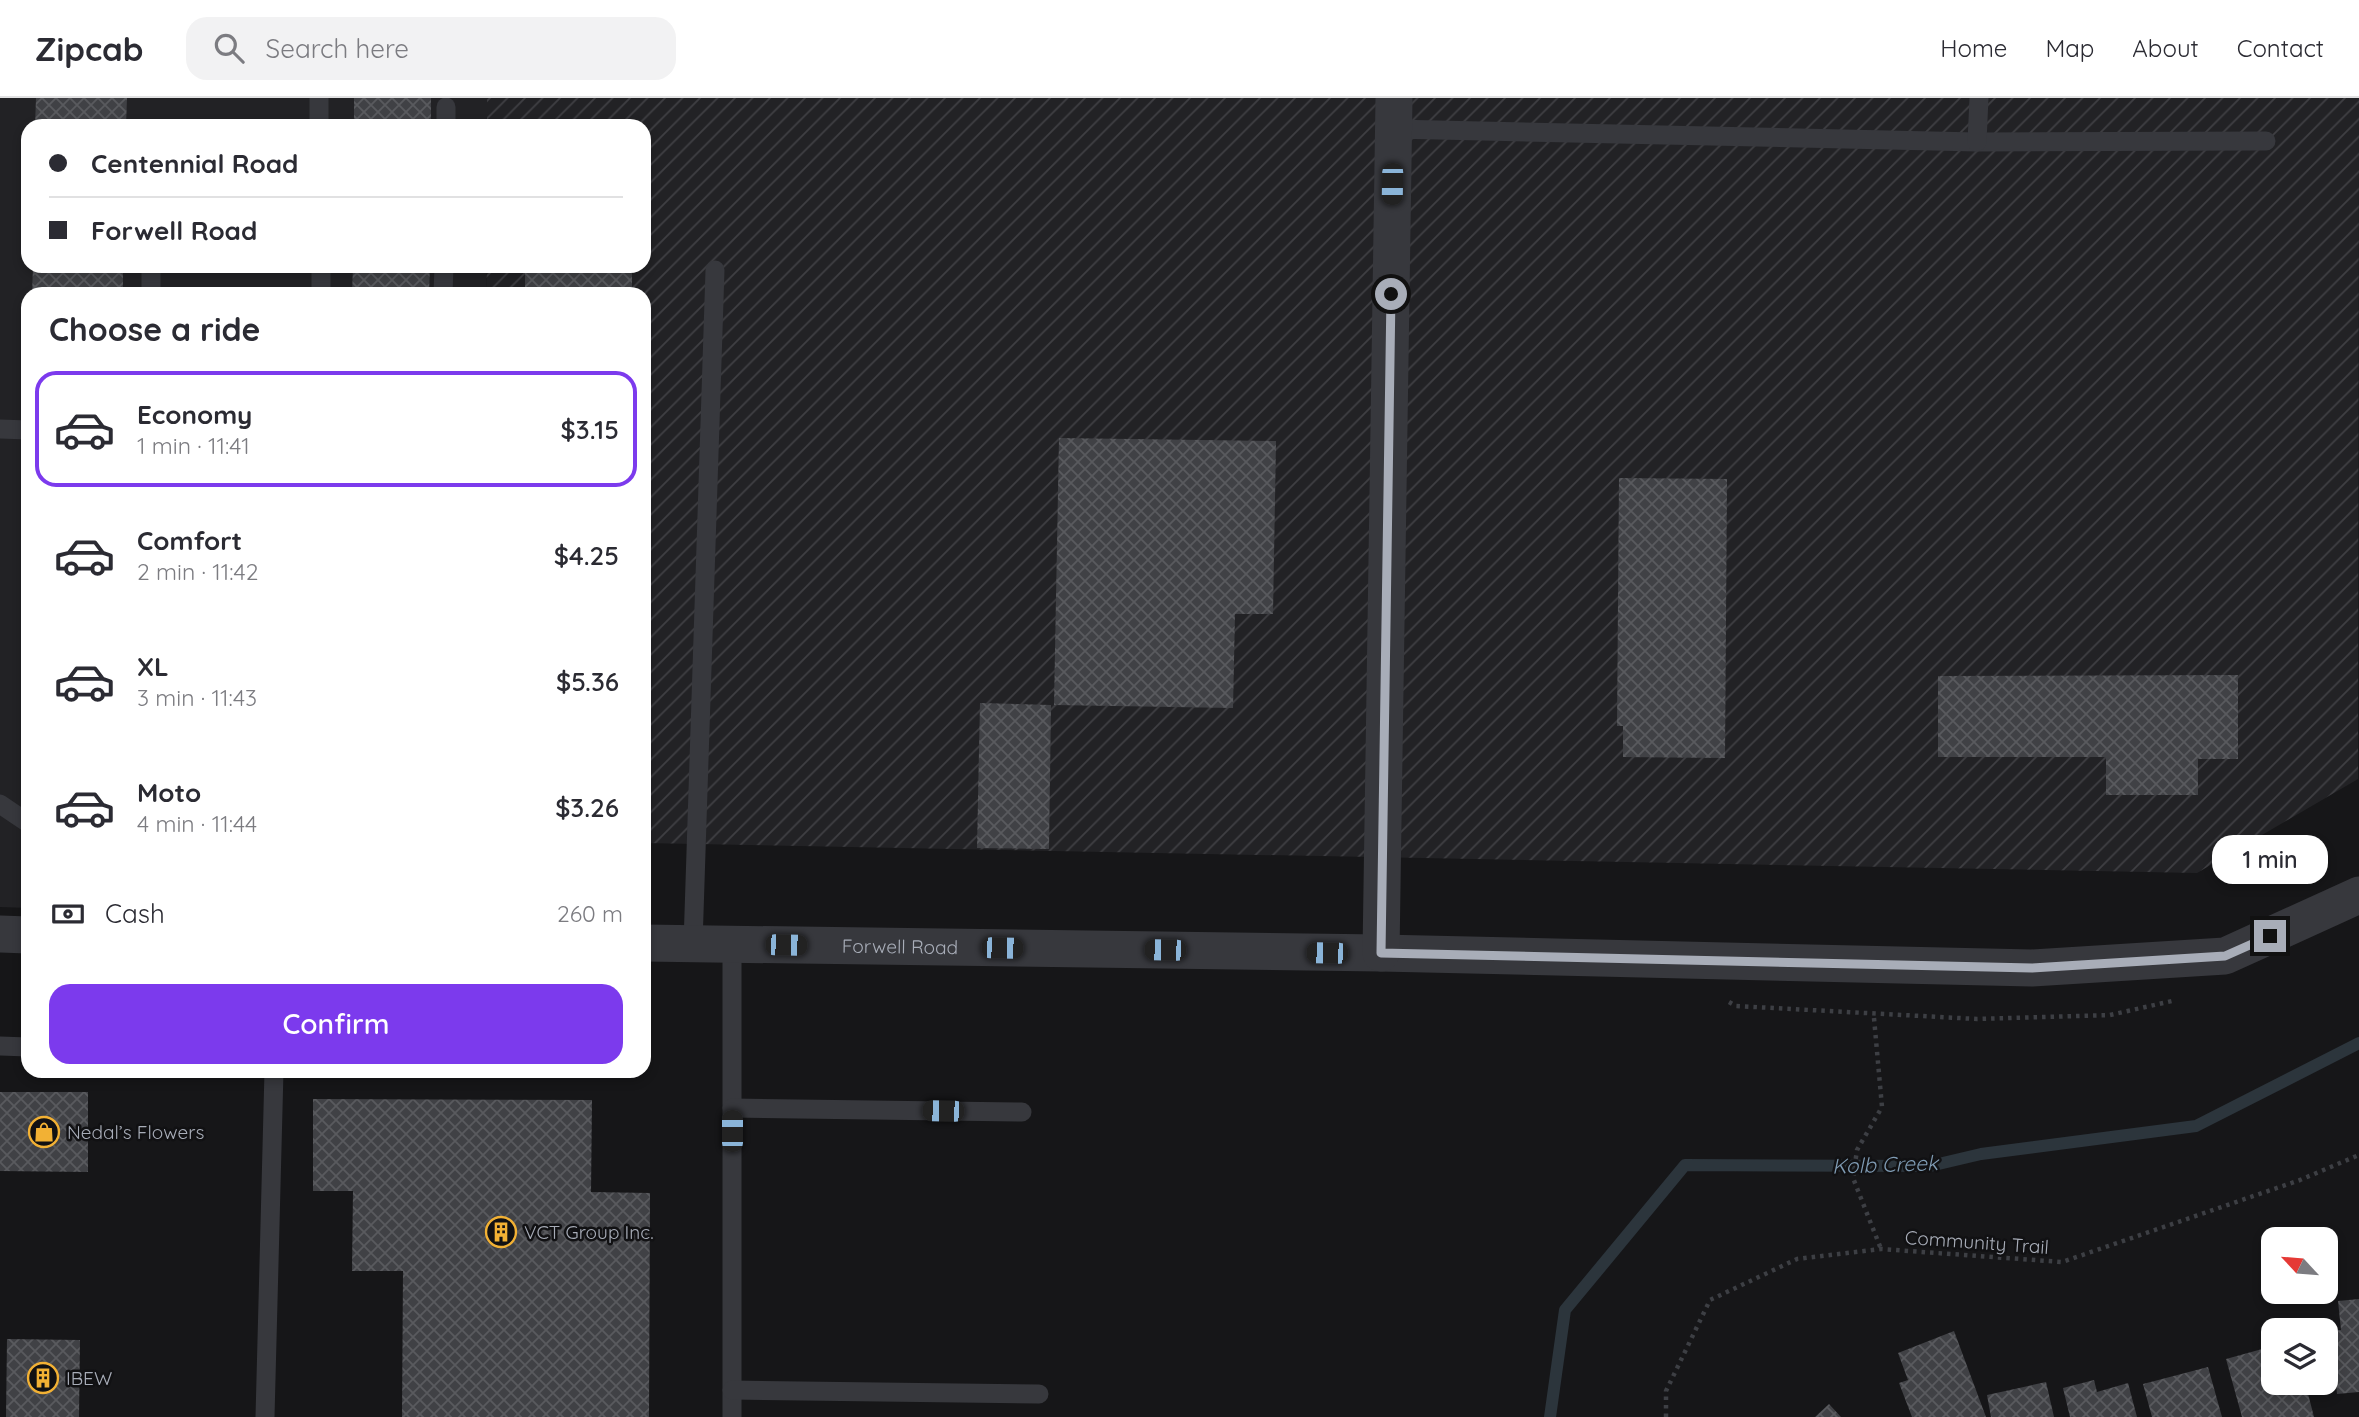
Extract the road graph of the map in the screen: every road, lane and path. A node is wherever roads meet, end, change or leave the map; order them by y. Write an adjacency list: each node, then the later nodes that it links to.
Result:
1 (319, 98): 4 (lane)
2 (1979, 98): 6 (lane)
3 (1393, 113): 6 (lane); 18 (street)
4 (319, 119)
5 (2266, 141): 6 (lane)
6 (1977, 142)
7 (715, 270): 16 (lane)
8 (0, 429): 9 (lane)
9 (21, 430)
10 (0, 804): 11 (lane)
11 (21, 818)
12 (2359, 895): 18 (street, Forwell Road)
13 (0, 934): 14 (street)
14 (21, 935)
15 (651, 943): 16 (street, Forwell Road)
16 (693, 944): 17 (street, Forwell Road)
17 (732, 944): 18 (street, Forwell Road); 23 (lane)
18 (1381, 953)
19 (1874, 1018): 26 (path)
20 (0, 1046): 21 (lane)
21 (21, 1047)
22 (274, 1078): 29 (lane)
23 (732, 1108): 24 (lane); 27 (lane)
24 (1022, 1112)
25 (2359, 1155): 26 (path, Community Trail)
26 (1881, 1249): 31 (path, Community Trail)
27 (732, 1390): 28 (lane); 30 (lane)
28 (1039, 1394)
29 (265, 1417)
30 (732, 1417)
31 (1666, 1417)

